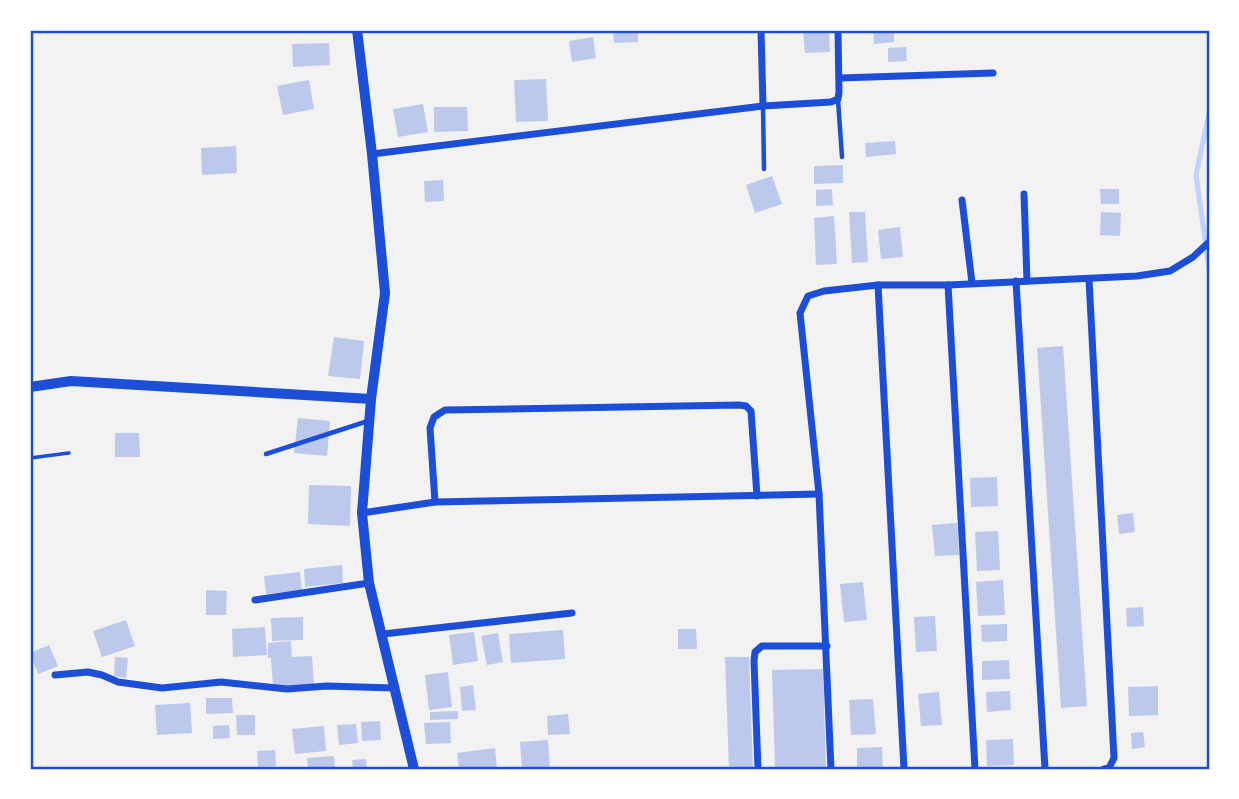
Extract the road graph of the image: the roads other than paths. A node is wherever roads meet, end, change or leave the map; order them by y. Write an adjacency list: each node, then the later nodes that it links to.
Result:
1 (357, 30): 8 (street)
2 (761, 30): 7 (street)
3 (838, 30): 5 (street)
4 (993, 73): 5 (street)
5 (840, 78): 6 (street)
6 (838, 99): 7 (street); 9 (lane)
7 (763, 106): 8 (street); 10 (lane)
8 (372, 154): 21 (street)
9 (842, 157)
10 (764, 169)
11 (1024, 194): 16 (street)
12 (962, 200): 17 (street)
13 (1209, 242): 14 (street)
14 (1089, 279): 16 (street); 41 (street)
15 (1016, 281): 16 (street); 17 (street); 40 (street)
16 (1027, 281)
17 (972, 283): 19 (street)
18 (878, 285): 19 (street); 24 (street); 38 (street)
19 (948, 285): 39 (street)
20 (30, 387): 21 (street)
21 (372, 399): 22 (street)
22 (369, 421): 23 (lane); 27 (street)
23 (266, 454)
24 (819, 494): 25 (street); 32 (street)
25 (757, 496): 26 (street); 26 (street)
26 (435, 502): 27 (street)
27 (362, 513): 28 (street)
28 (369, 583): 29 (street); 31 (street)
29 (255, 600)
30 (572, 613): 31 (street)
31 (383, 634): 34 (street)
32 (827, 646): 36 (street); 37 (street)
33 (55, 676): 34 (street)
34 (394, 688): 35 (street)
35 (414, 769)
36 (758, 769)
37 (831, 769)
38 (904, 769)
39 (975, 769)
40 (1045, 769)
41 (1104, 769)

